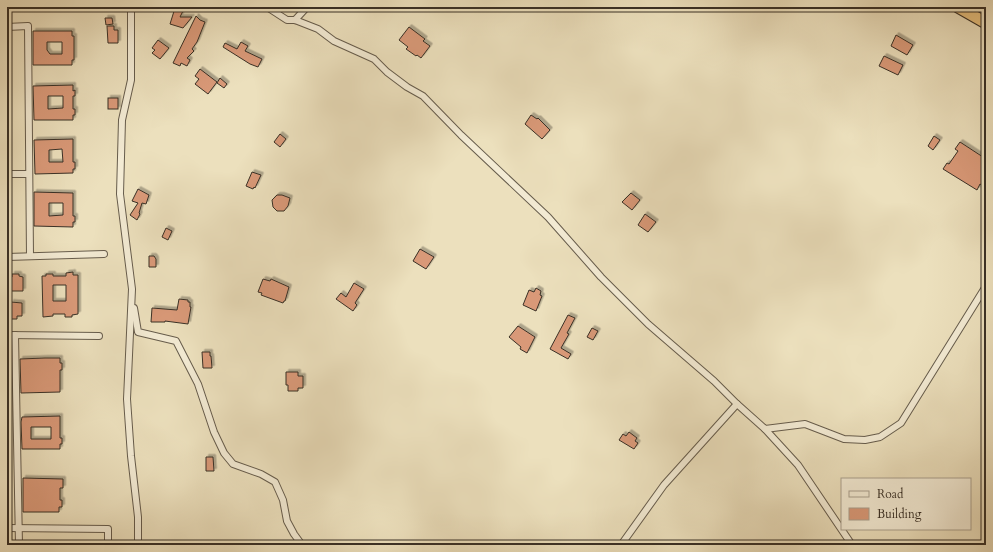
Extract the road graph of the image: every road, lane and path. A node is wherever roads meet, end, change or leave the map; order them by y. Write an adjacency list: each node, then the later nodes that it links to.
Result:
1 (131, 7): 14 (street)
2 (267, 7): 5 (street)
3 (307, 7): 5 (street)
4 (958, 7): 6 (highway)
5 (295, 20): 18 (street)
6 (986, 23)
7 (7, 27): 9 (street)
8 (7, 174): 9 (street)
9 (29, 174): 11 (street)
10 (104, 254): 11 (street)
11 (30, 256): 12 (street)
12 (7, 257)
13 (986, 286): 19 (street)
14 (132, 289): 26 (street); 27 (street)
15 (7, 335): 16 (street)
16 (15, 335): 17 (street); 21 (street)
17 (99, 336)
18 (737, 404): 19 (street); 28 (street)
19 (765, 429): 22 (street)
20 (7, 528): 21 (street)
21 (19, 528): 24 (street); 25 (street)
22 (841, 529)
23 (842, 530): 29 (street)
24 (19, 545)
25 (108, 545)
26 (138, 545)
27 (302, 545)
28 (621, 545)
29 (852, 545)

